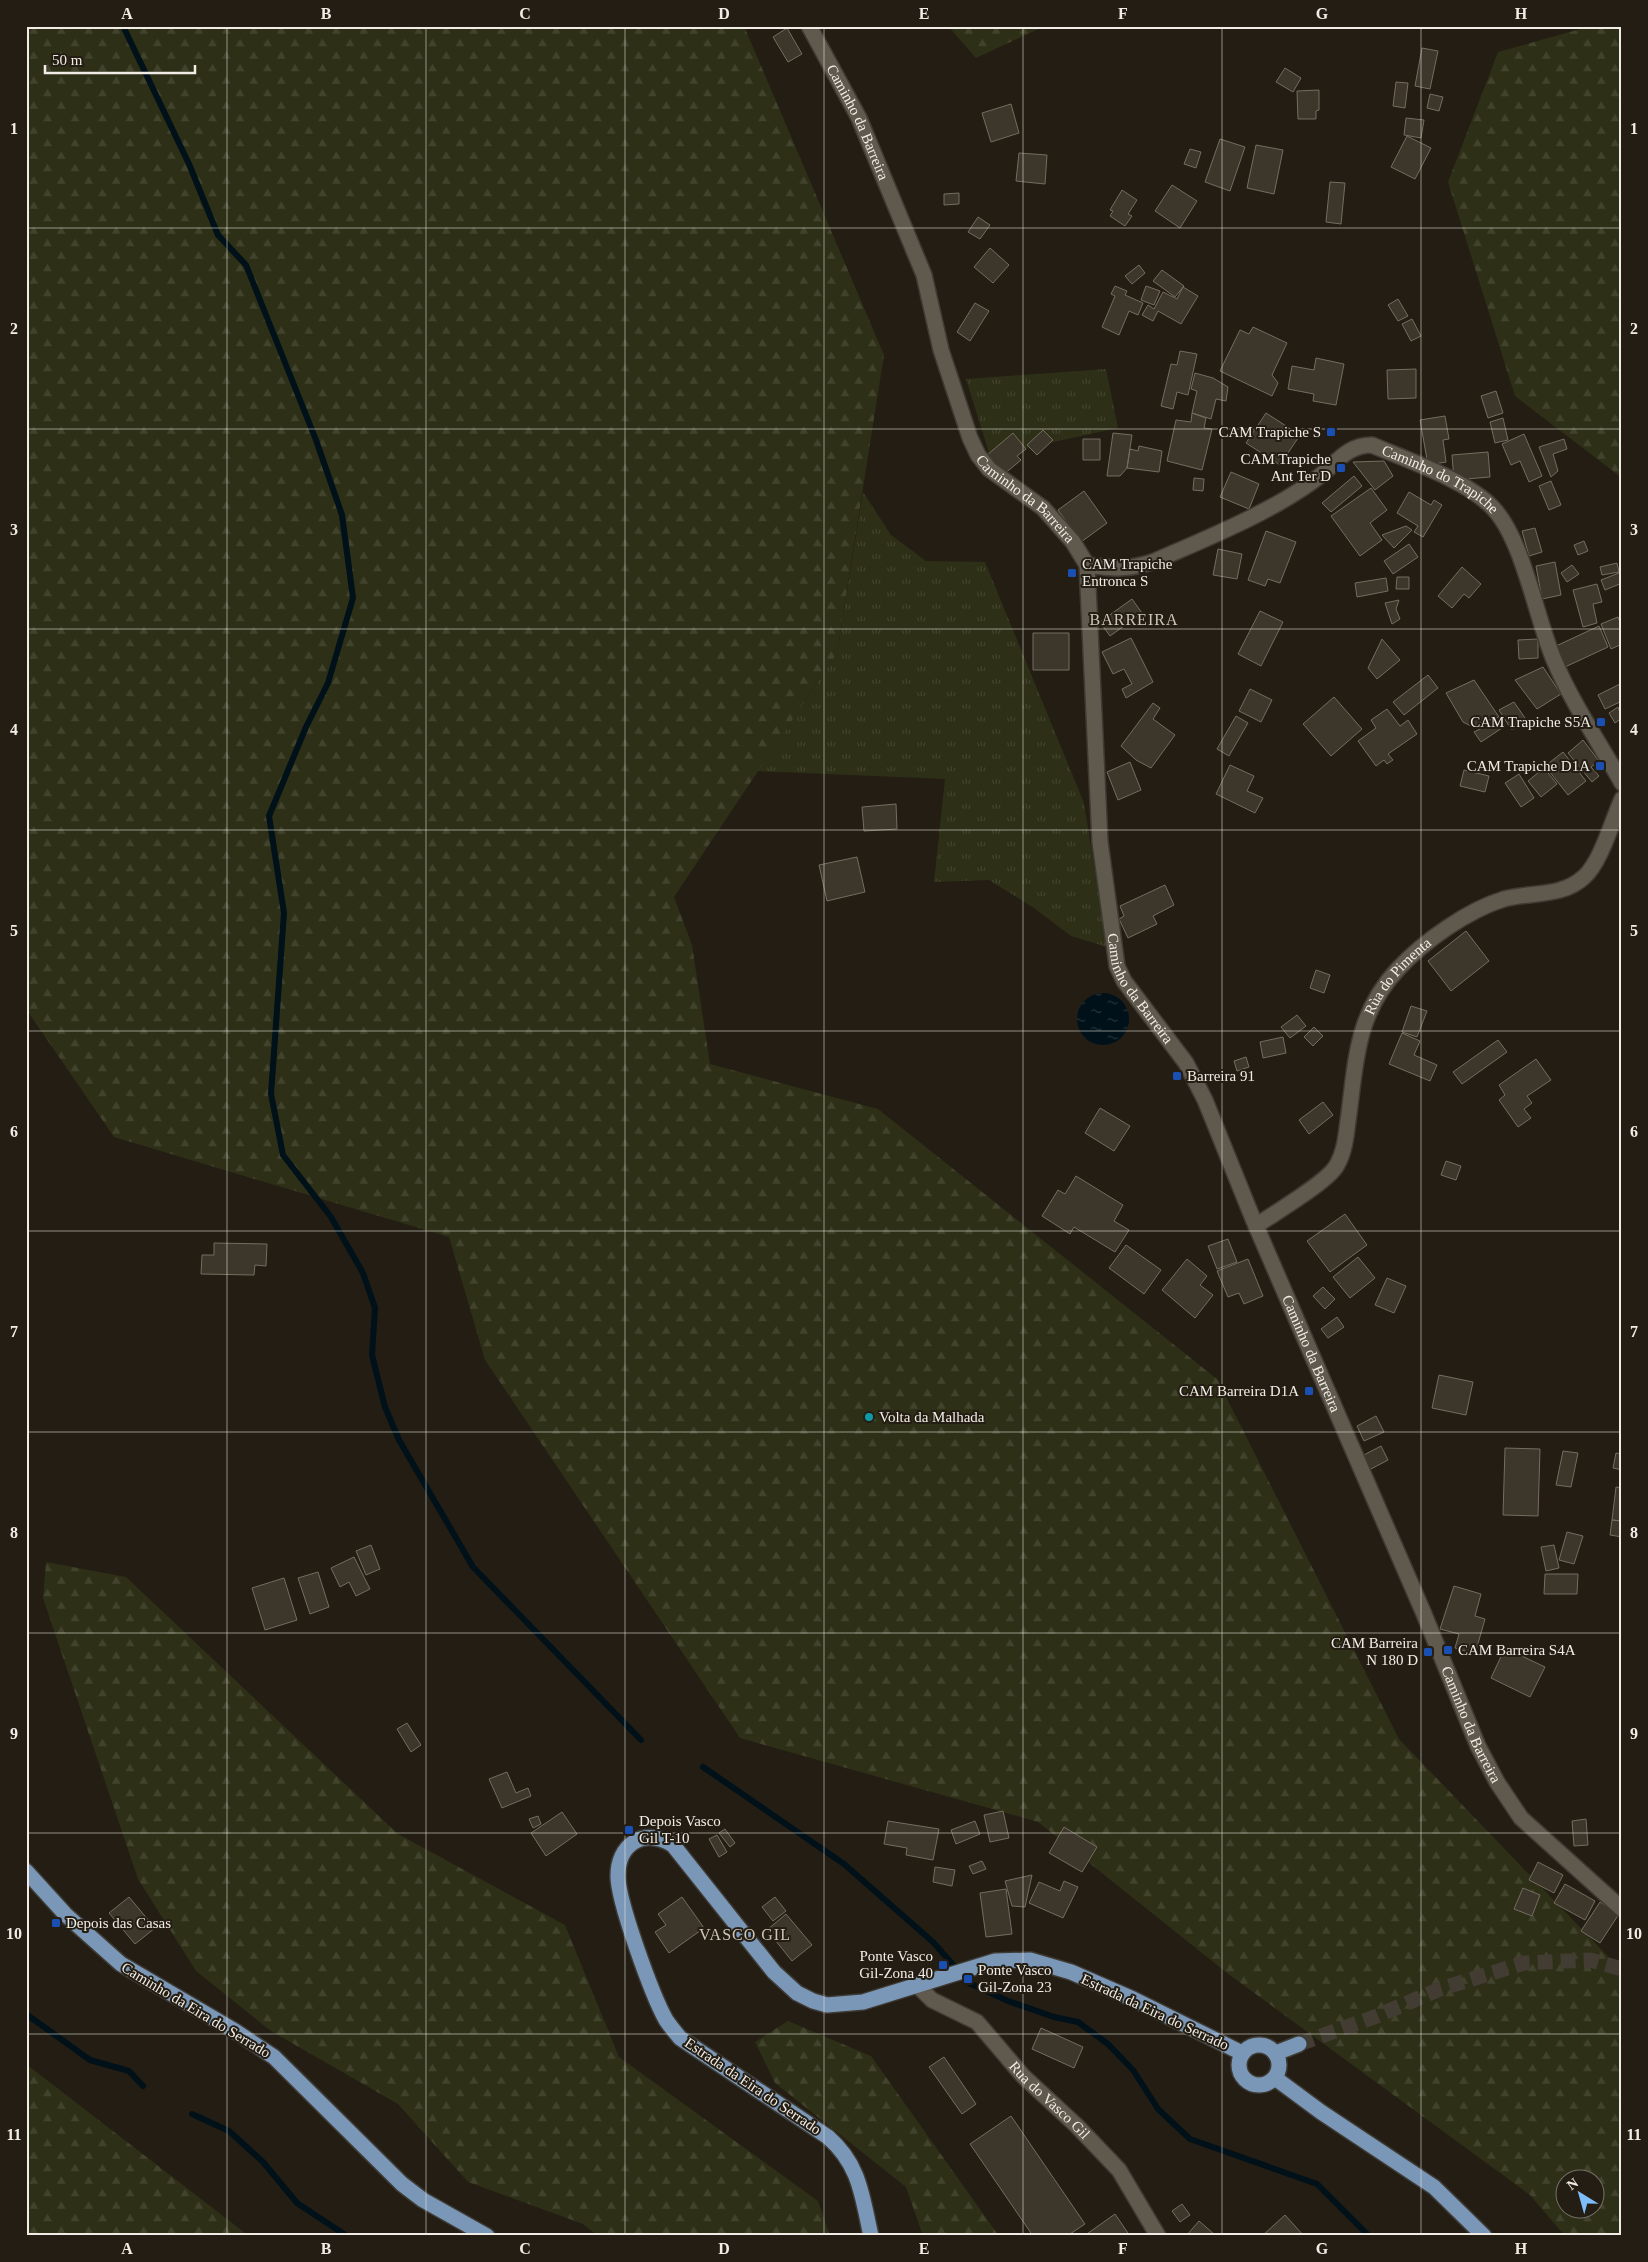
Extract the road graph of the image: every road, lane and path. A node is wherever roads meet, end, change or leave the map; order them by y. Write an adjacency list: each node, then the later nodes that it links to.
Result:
1 (809, 26): 2 (street, Caminho da Barreira)
2 (1087, 565): 3 (street, Caminho do Trapiche); 5 (street, Caminho da Barreira)
3 (1622, 783)
4 (1622, 799): 5 (street, Rùa do Pimenta)
5 (1256, 1226): 7 (street, Caminho da Barreira)
6 (26, 1871): 13 (main road, Caminho da Eira do Serrado)
7 (1622, 1909)
8 (917, 1985): 10 (main road, Estrada da Eira do Serrado); 14 (main road, Estrada da Eira do Serrado); 15 (street, Rua do Vasco Gil)
9 (1299, 2044): 11 (main road)
10 (1242, 2053): 11 (main road); 12 (main road)
11 (1276, 2053): 12 (main road)
12 (1275, 2078): 16 (main road)
13 (487, 2236)
14 (872, 2236)
15 (1158, 2236)
16 (1484, 2236)

